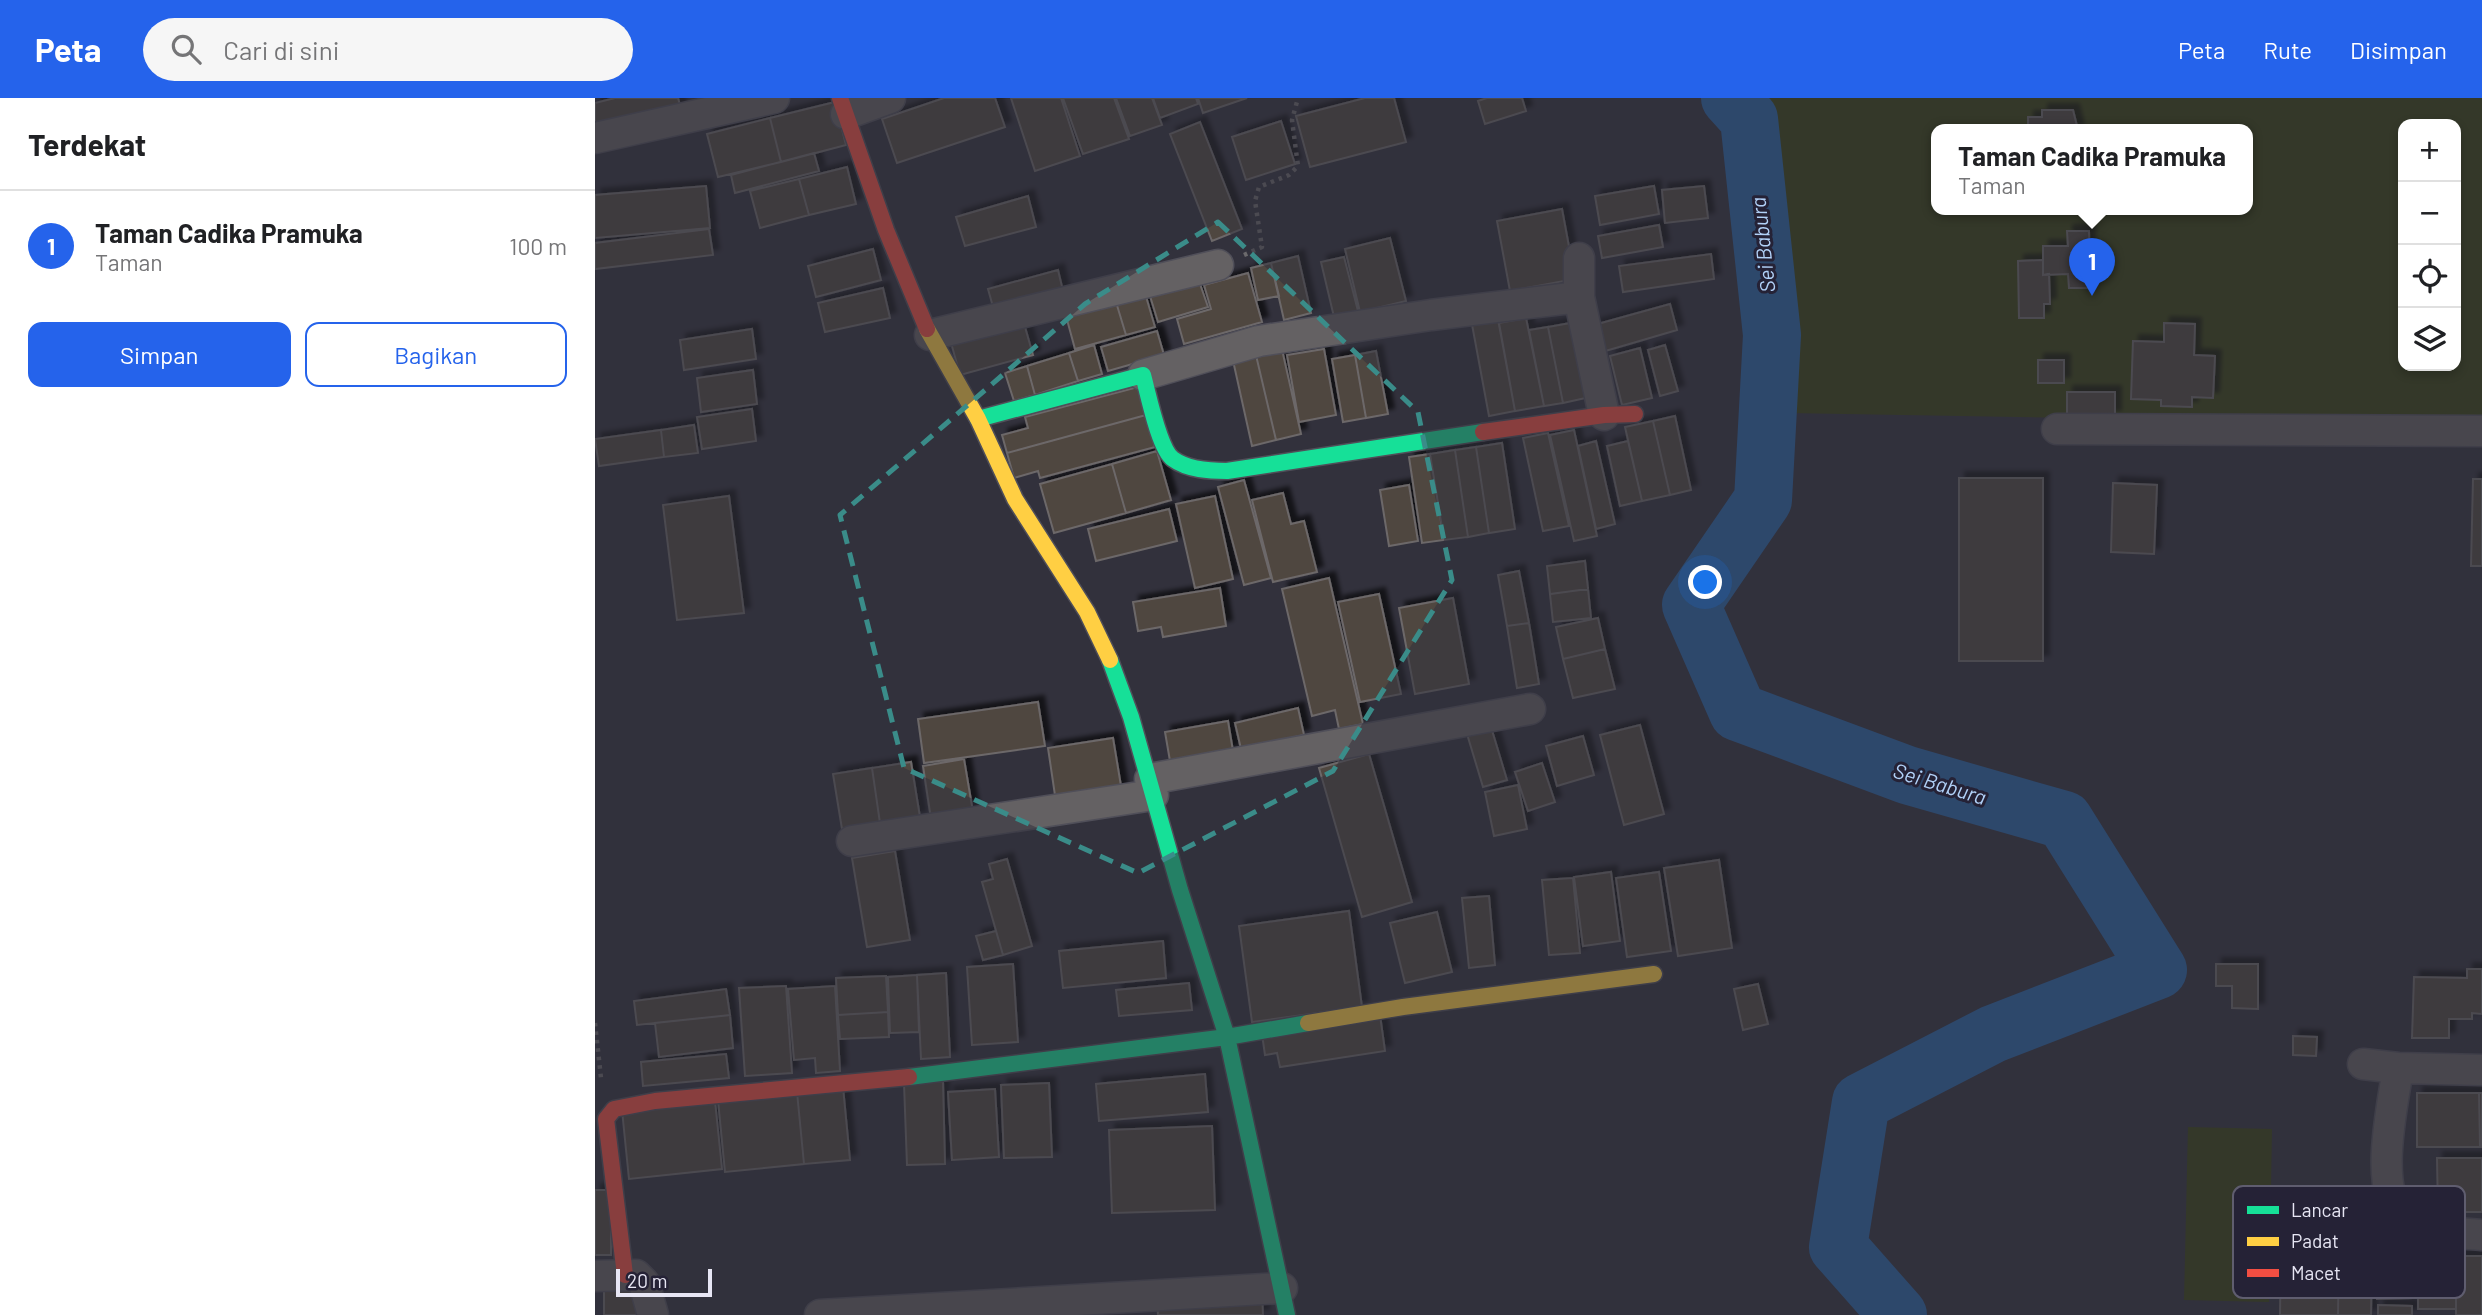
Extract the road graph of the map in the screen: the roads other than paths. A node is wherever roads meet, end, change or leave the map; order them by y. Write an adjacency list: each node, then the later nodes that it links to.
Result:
1 (774, 98): 4 (street)
2 (890, 98): 3 (street)
3 (843, 106): 8 (street)
4 (595, 138)
5 (1579, 258): 7 (street)
6 (1218, 265): 8 (street)
7 (1579, 297): 9 (street); 11 (street)
8 (930, 335): 12 (street)
9 (1143, 375): 11 (street); 12 (street)
10 (1635, 414): 11 (street)
11 (1604, 415)
12 (978, 419): 16 (street)
13 (2057, 429): 14 (street)
14 (2482, 430)
15 (1530, 709): 16 (street)
16 (1151, 787): 17 (street); 19 (street)
17 (852, 841)
18 (1654, 974): 19 (street)
19 (1227, 1037): 24 (street); 26 (street)
20 (2363, 1064): 21 (street)
21 (2398, 1068): 22 (street); 23 (street)
22 (2482, 1070)
23 (2390, 1186)
24 (625, 1275): 25 (street); 27 (street)
25 (595, 1276)
26 (1284, 1301): 28 (street)
27 (653, 1315)
28 (820, 1315)

